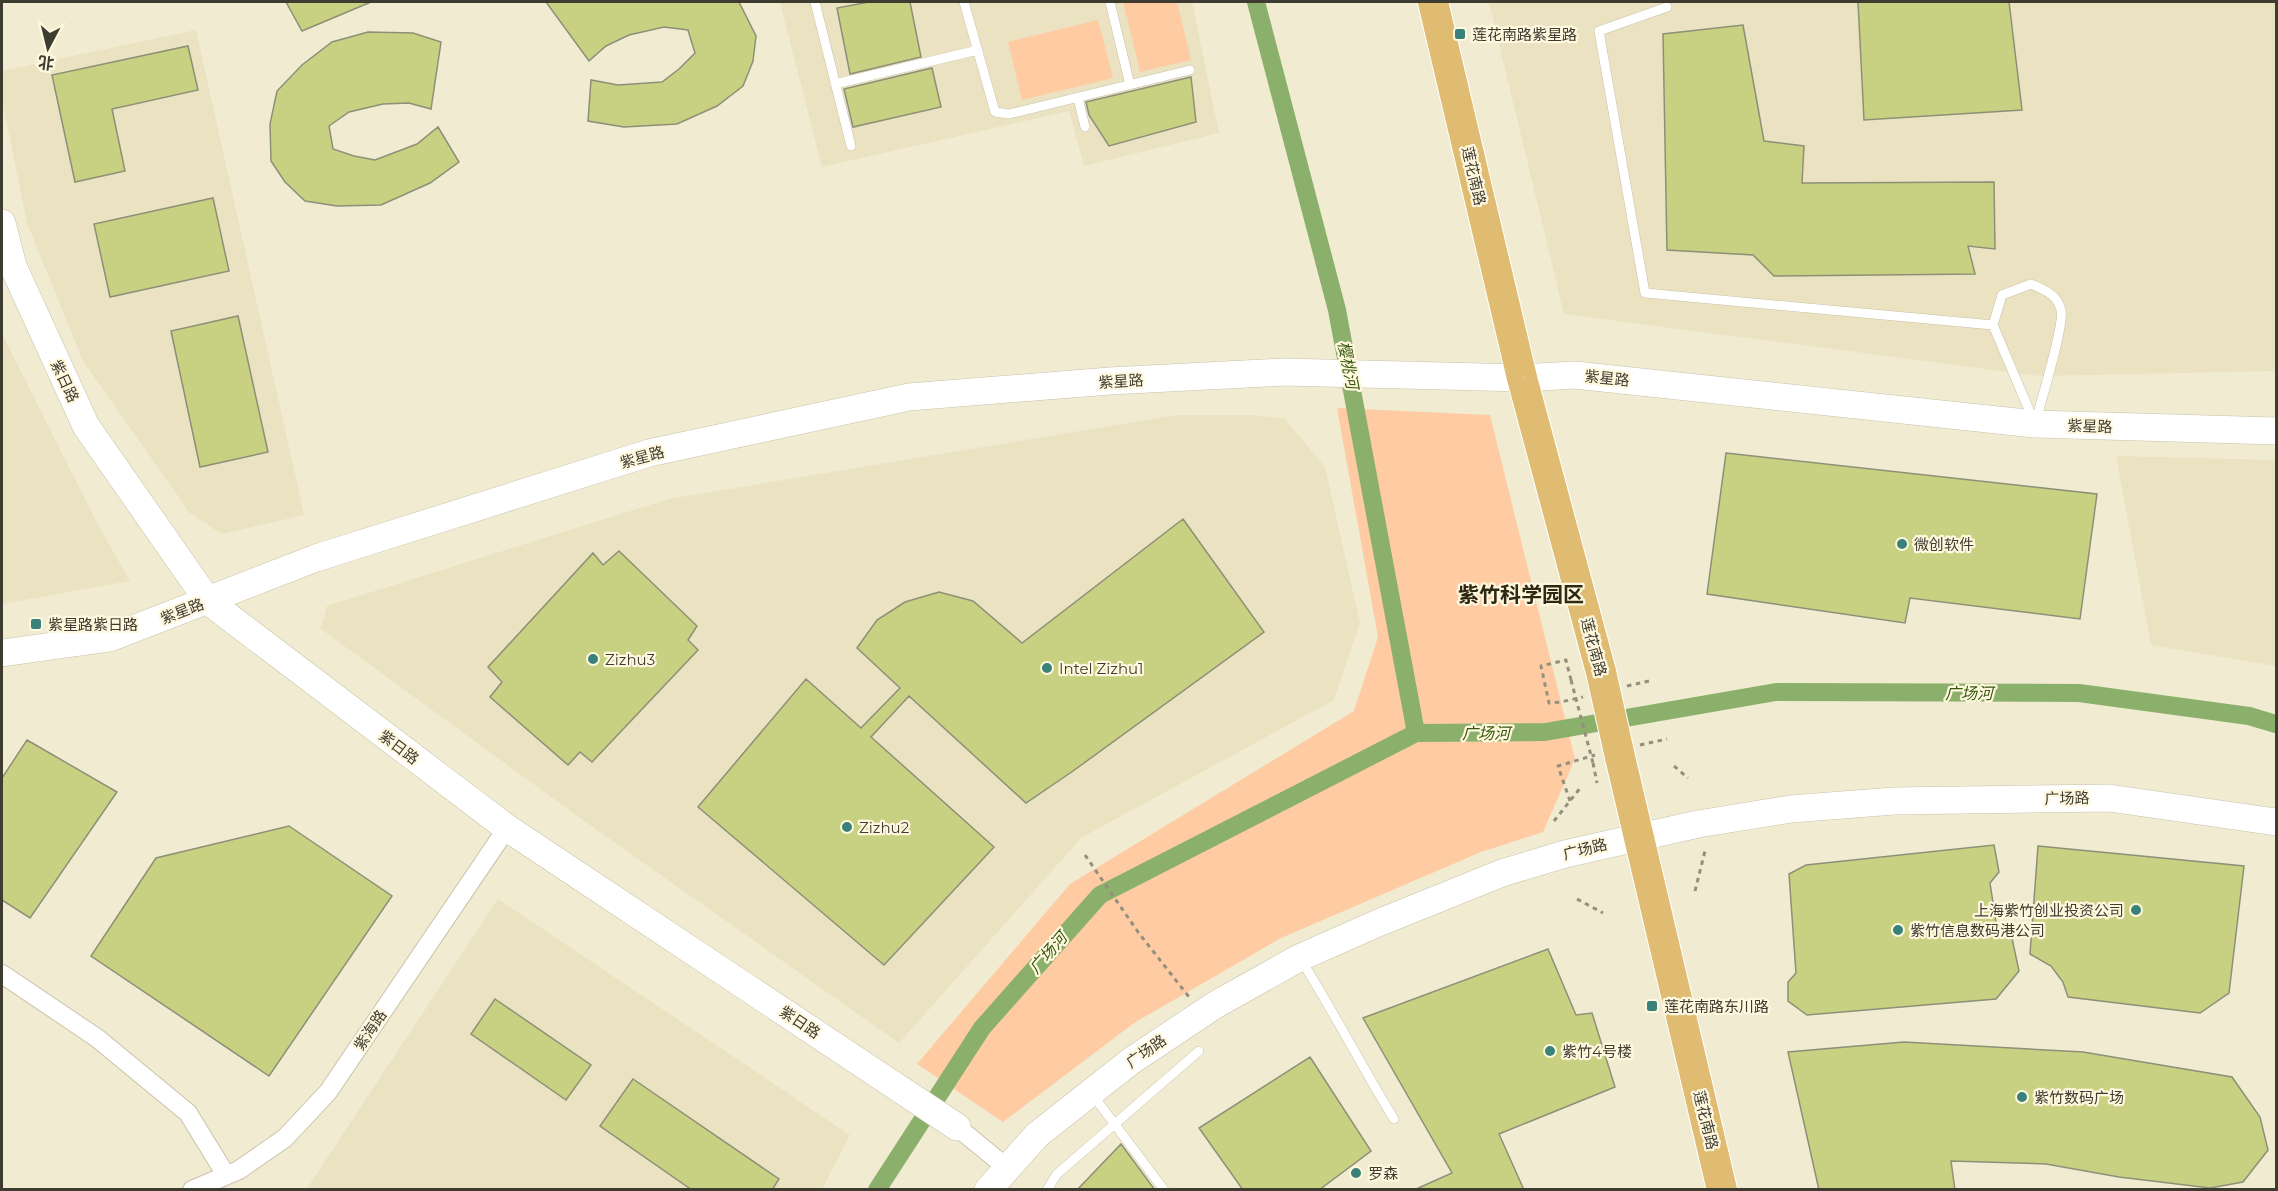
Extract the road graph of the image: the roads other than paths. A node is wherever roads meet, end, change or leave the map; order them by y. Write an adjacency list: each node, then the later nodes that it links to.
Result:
1 (815, 2): 8 (lane)
2 (964, 2): 6 (lane)
3 (1110, 2): 9 (lane)
4 (1433, 2): 15 (main road, 莲花南路)
5 (1667, 7): 14 (lane)
6 (978, 50): 8 (lane); 10 (lane)
7 (1190, 70): 9 (lane)
8 (834, 84): 12 (lane)
9 (1130, 85): 10 (lane)
10 (1078, 98): 11 (lane)
11 (1085, 127)
12 (851, 146)
13 (2, 223): 18 (street, 紫日路)
14 (1993, 325): 16 (lane); 16 (lane)
15 (1522, 378): 16 (street, 紫星路); 18 (street, 紫星路); 22 (main road, 莲花南路, bridge)
16 (2035, 424): 17 (street, 紫星路)
17 (2277, 431)
18 (208, 601): 19 (street, 紫星路); 21 (street, 紫日路)
19 (2, 654)
20 (2277, 822): 22 (street, 广场路)
21 (507, 828): 29 (street, 紫日路); 31 (street, 紫海路)
22 (1638, 836): 23 (street, 广场路); 36 (main road, 莲花南路)
23 (1299, 958): 26 (street, 广场路); 27 (lane)
24 (2, 974): 31 (street)
25 (1199, 1051): 28 (lane)
26 (1091, 1093): 28 (lane); 30 (street, 广场路)
27 (1394, 1119)
28 (1114, 1124): 34 (lane); 35 (lane)
29 (957, 1127): 30 (street)
30 (1006, 1167): 33 (street, 广场路)
31 (226, 1175): 32 (street, 紫海路)
32 (192, 1190)
33 (988, 1190)
34 (1047, 1190)
35 (1164, 1190)
36 (1722, 1190)

